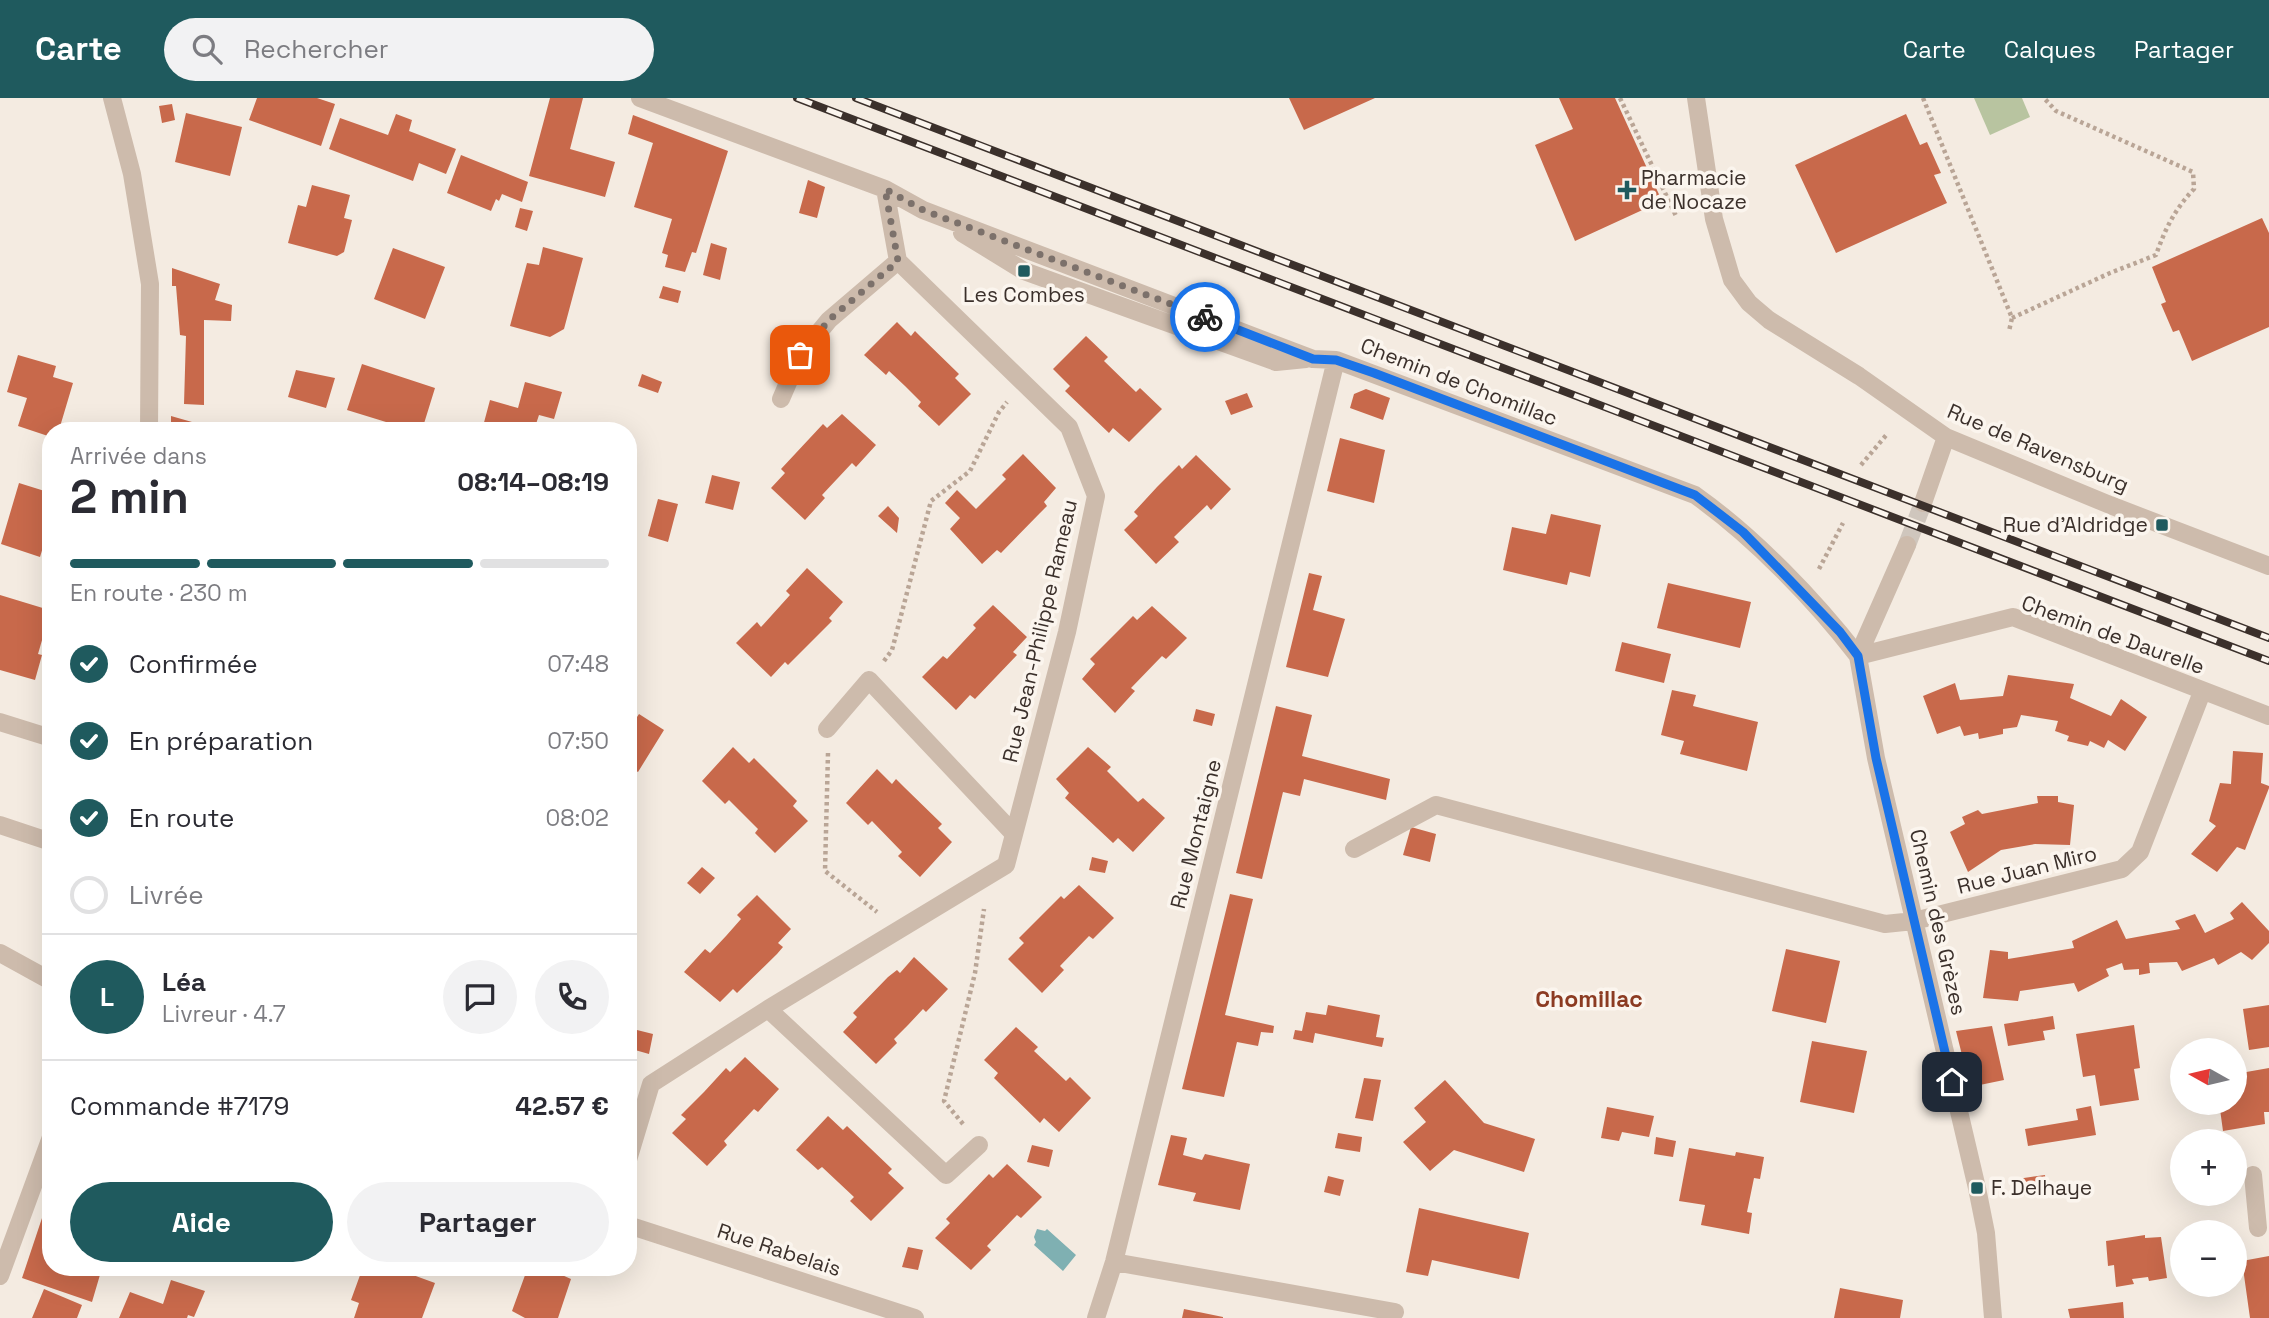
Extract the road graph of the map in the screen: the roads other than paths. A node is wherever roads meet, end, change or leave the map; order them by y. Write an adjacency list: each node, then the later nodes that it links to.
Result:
1 (112, 98): 8 (street)
2 (640, 98): 4 (street, Chemin de Chomillac)
3 (1696, 98): 9 (street, Rue de Ravensburg)
4 (885, 189): 5 (street); 6 (street, Chemin de Chomillac)
5 (898, 261): 7 (street); 20 (street, Rue Jean-Philippe Rameau)
6 (1336, 360): 13 (street, Chemin de Chomillac); 33 (street, Rue Montaigne)
7 (781, 398)
8 (149, 422)
9 (1946, 437): 10 (street); 12 (street, Rue de Ravensburg)
10 (1923, 503)
11 (1907, 545): 13 (street)
12 (2269, 565)
13 (1858, 656): 14 (street, Chemin de Daurelle); 23 (street, Chemin des Grèzes)
14 (2202, 692): 15 (street, Chemin de Daurelle); 23 (street, Rue Juan Miro)
15 (2269, 716)
16 (0, 722): 18 (street)
17 (827, 729): 20 (street)
18 (42, 735)
19 (0, 825): 21 (street)
20 (1014, 834): 26 (street, Rue Jean-Philippe Rameau)
21 (42, 839)
22 (1354, 849): 23 (street, Rue Juan Miro)
23 (1914, 922): 38 (street, Chemin des Grèzes)
24 (0, 953): 25 (street)
25 (42, 976)
26 (768, 1009): 27 (street, Rue Jean-Philippe Rameau); 28 (street)
27 (637, 1130)
28 (979, 1145)
29 (42, 1162): 34 (street)
30 (2253, 1175): 32 (street)
31 (637, 1228): 36 (street, Rue Rabelais)
32 (2258, 1228)
33 (1114, 1262): 35 (street); 37 (street, Rue Montaigne)
34 (0, 1276)
35 (1395, 1312)
36 (915, 1318)
37 (1096, 1318)
38 (1993, 1318)

